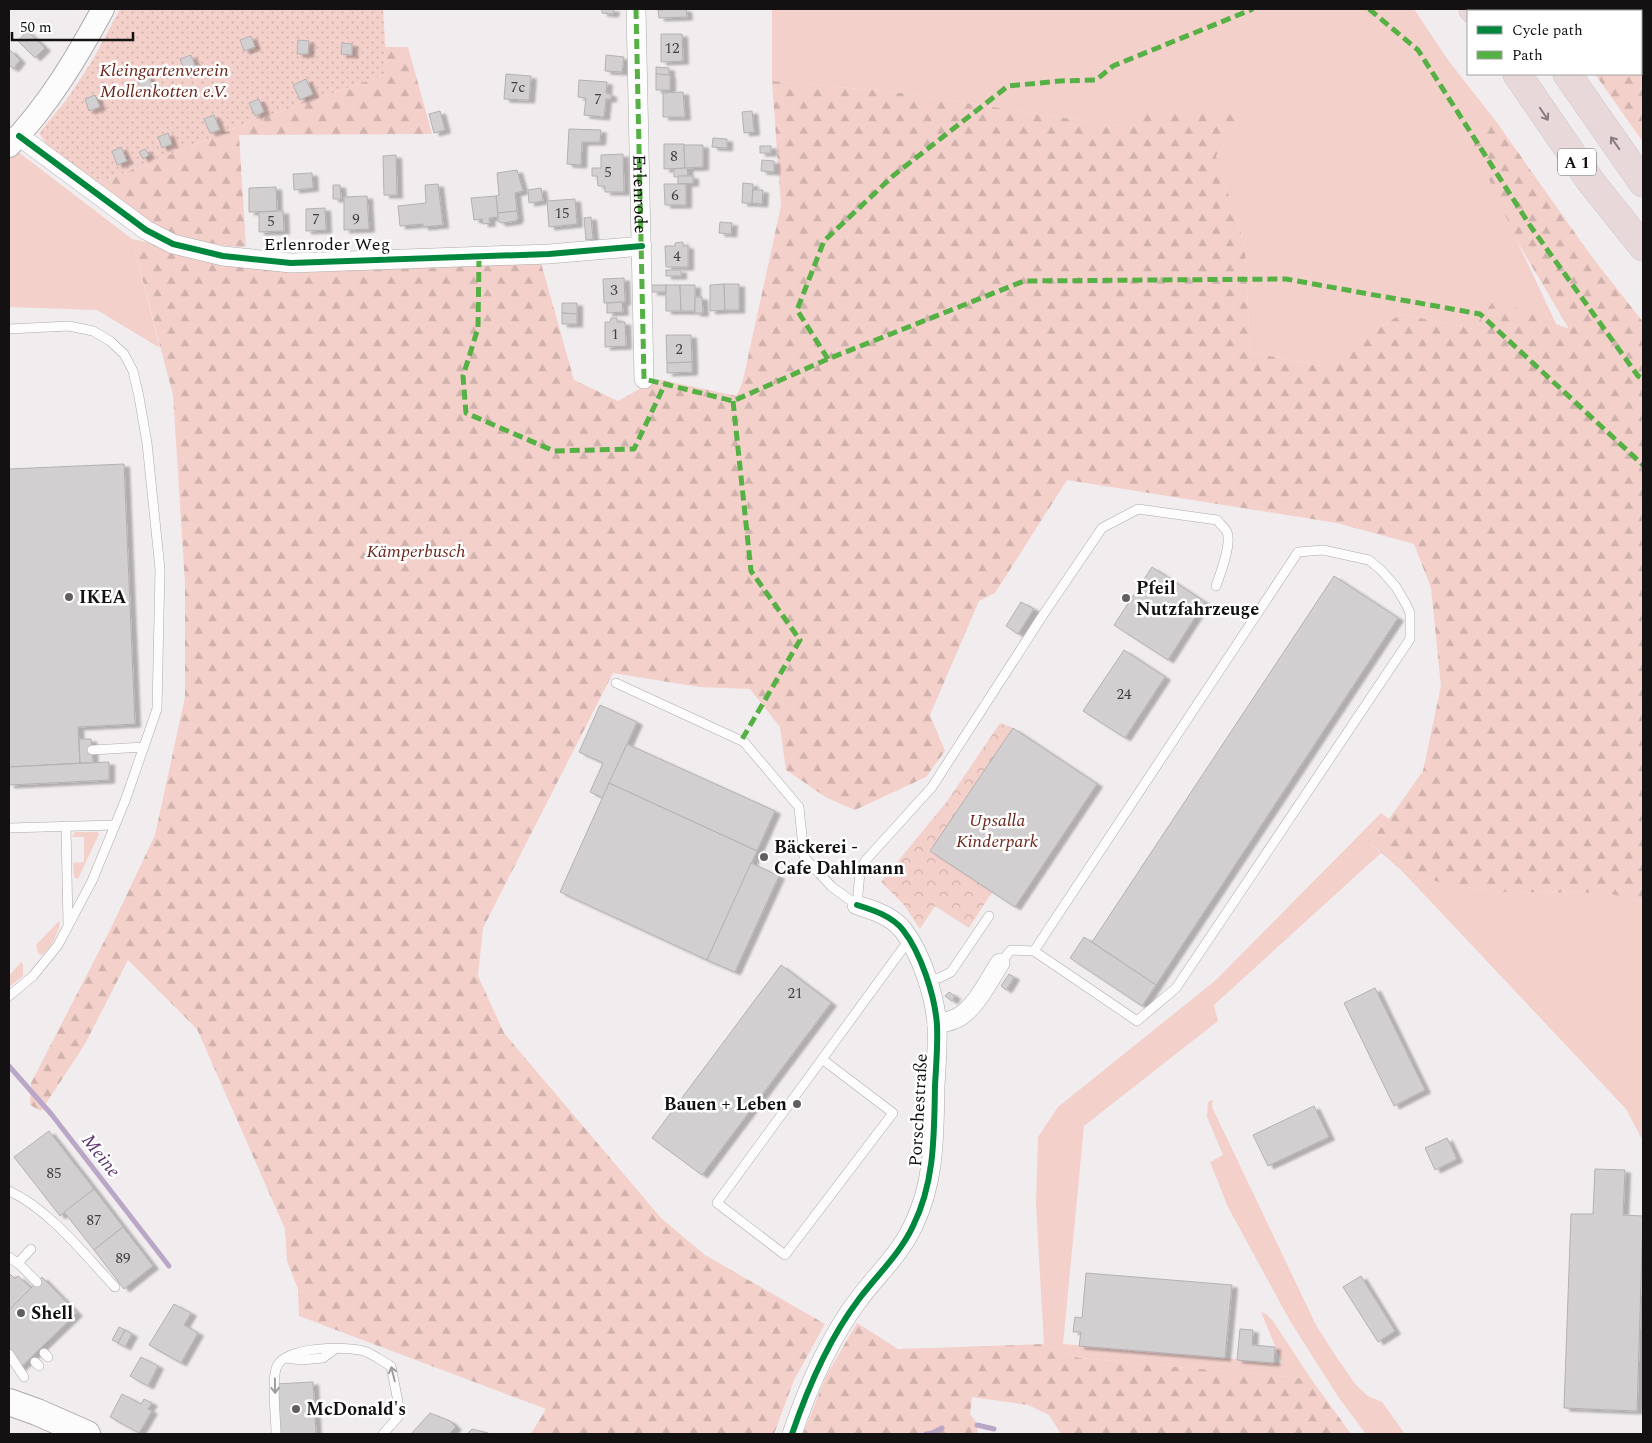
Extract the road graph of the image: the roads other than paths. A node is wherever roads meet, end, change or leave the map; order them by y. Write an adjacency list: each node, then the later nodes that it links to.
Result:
1 (103, 9): 5 (street)
2 (636, 9): 7 (street, Erlenrode)
3 (1518, 75): 8 (highway, A 1, one-way to 8)
4 (1568, 75): 6 (highway, A 1, one-way to 4)
5 (14, 141): 7 (street, Erlenroder Weg)
6 (1643, 183)
7 (642, 246): 10 (street, Erlenrode)
8 (1643, 247)
9 (9, 329): 13 (lane)
10 (644, 379)
11 (1216, 586): 18 (lane)
12 (616, 683): 18 (lane)
13 (144, 747): 14 (lane); 15 (lane)
14 (92, 750)
15 (115, 825): 16 (lane); 20 (lane)
16 (66, 826): 17 (lane); 20 (lane)
17 (9, 828)
18 (857, 905): 21 (street, Porschestraße)
19 (988, 916): 24 (lane)
20 (68, 926): 25 (lane)
21 (910, 940): 24 (street, Porschestraße); 27 (lane)
22 (1034, 951): 22 (lane); 23 (lane)
23 (1000, 963): 26 (street)
24 (928, 978): 26 (street, Porschestraße)
25 (9, 996)
26 (937, 1025): 40 (street, Porschestraße)
27 (822, 1058): 27 (lane)
28 (9, 1191): 33 (lane)
29 (31, 1249): 31 (lane)
30 (9, 1257): 31 (lane)
31 (18, 1263): 32 (lane)
32 (37, 1282)
33 (115, 1287)
34 (9, 1354): 35 (lane)
35 (24, 1376)
36 (9, 1402): 37 (main road)
37 (87, 1434)
38 (276, 1434): 39 (lane, one-way to 38)
39 (384, 1434)
40 (792, 1434)

